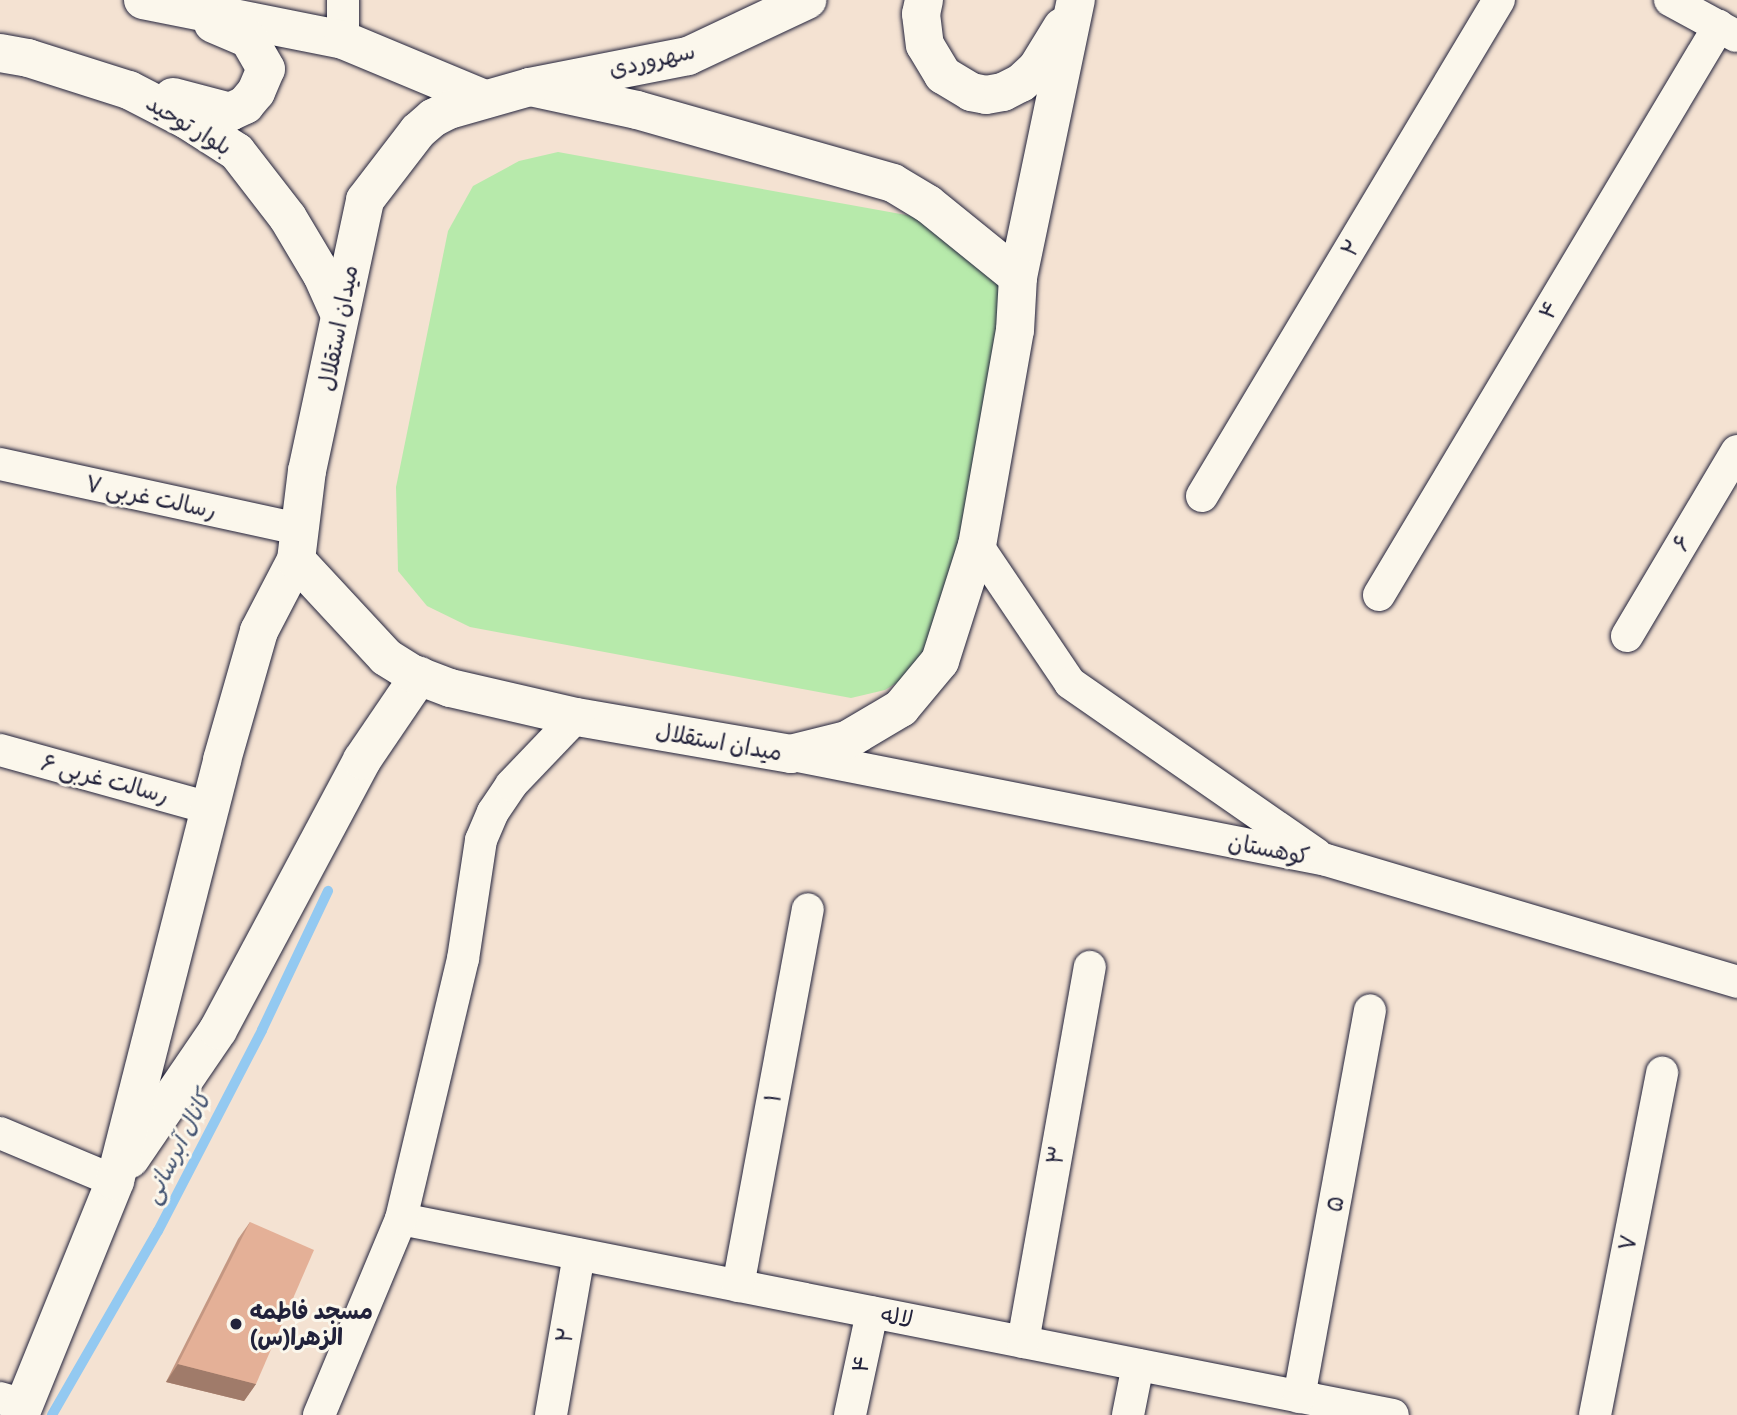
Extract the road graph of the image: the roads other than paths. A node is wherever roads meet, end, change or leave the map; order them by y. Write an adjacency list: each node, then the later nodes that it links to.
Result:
1 (343, 0): 9 (street)
2 (807, 0): 11 (main road, سهروردی)
3 (924, 0): 7 (main road)
4 (1499, 0): 18 (street, ۲)
5 (1670, 0): 8 (street)
6 (156, 3): 9 (main road); 12 (main road)
7 (1075, 4): 14 (main road)
8 (1728, 32): 21 (street, ۴)
9 (343, 40): 13 (main road)
10 (0, 53): 12 (main road, بلوار توحید)
11 (530, 87): 13 (main road, میدان استقلال); 14 (main road, میدان استقلال)
12 (129, 90): 15 (main road, بلوار توحید)
13 (485, 99): 15 (main road, میدان استقلال)
14 (1018, 277): 20 (main road, میدان استقلال)
15 (339, 313): 19 (main road, میدان استقلال)
16 (1737, 451): 22 (street, ۶)
17 (0, 464): 19 (street, رسالت غربی ۷)
18 (1202, 496)
19 (299, 545): 23 (main road, میدان استقلال); 27 (main road)
20 (977, 545): 26 (main road, میدان استقلال); 28 (street)
21 (1379, 595)
22 (1627, 636)
23 (418, 677): 24 (main road, میدان استقلال); 35 (main road)
24 (576, 717): 26 (main road, میدان استقلال); 36 (street)
25 (0, 750): 27 (street, رسالت غربی ۶)
26 (791, 754): 28 (street, کوهستان)
27 (209, 808): 35 (main road)
28 (1326, 860): 31 (street, کوهستان)
29 (808, 909): 38 (street, ۱)
30 (1090, 967): 40 (street, ۳)
31 (1737, 982)
32 (1370, 1010): 42 (street, ۵)
33 (1662, 1072): 49 (street, ۷)
34 (0, 1133): 35 (street)
35 (115, 1181): 43 (main road)
36 (401, 1219): 37 (street, لاله); 44 (street)
37 (579, 1254): 38 (street, لاله); 45 (street, ۲)
38 (738, 1286): 39 (street, لاله)
39 (872, 1312): 40 (street, لاله); 46 (street, ۴)
40 (1023, 1342): 41 (street, لاله)
41 (1138, 1365): 42 (street, لاله); 47 (street)
42 (1299, 1397): 48 (street, لاله)
43 (15, 1406)
44 (319, 1415)
45 (551, 1415)
46 (850, 1415)
47 (1128, 1415)
48 (1393, 1415)
49 (1595, 1415)

